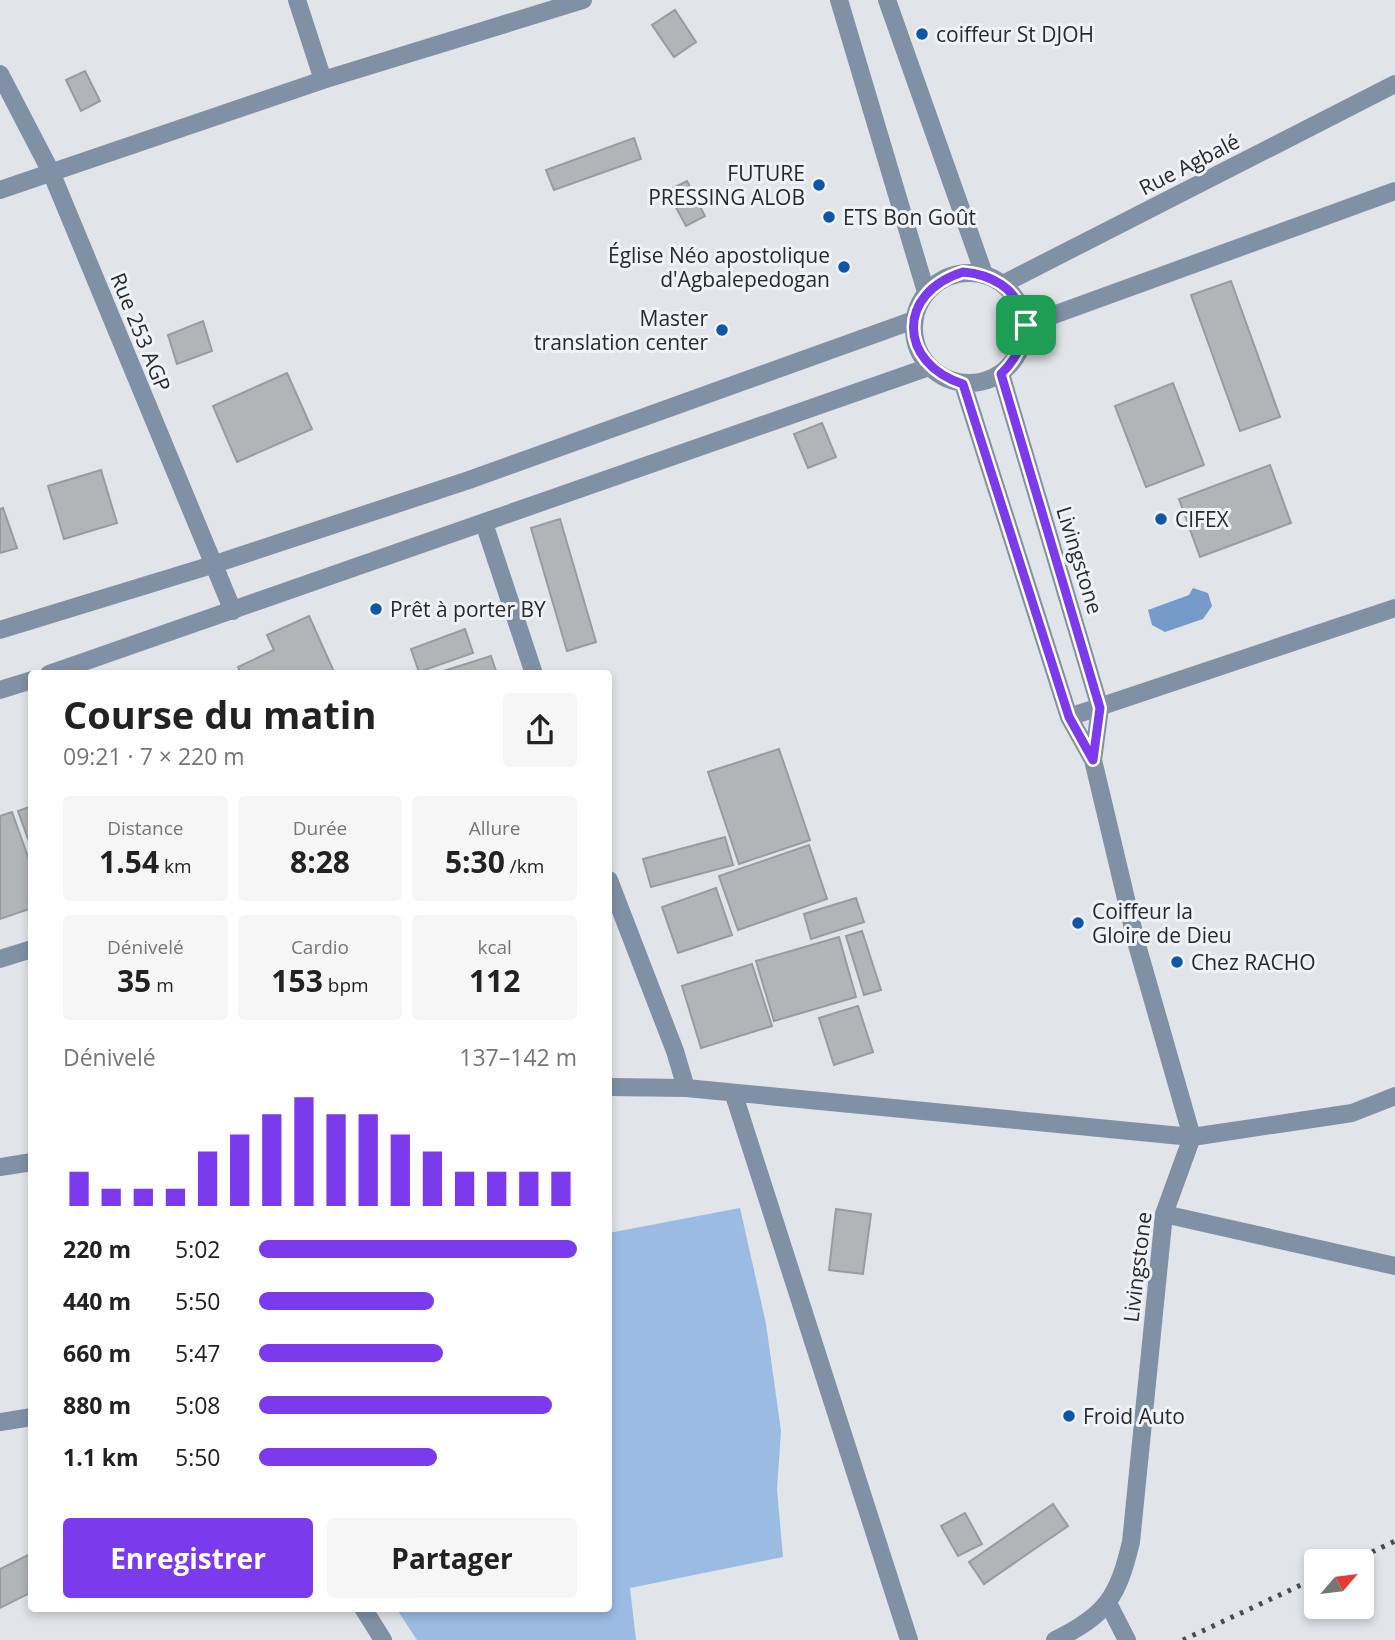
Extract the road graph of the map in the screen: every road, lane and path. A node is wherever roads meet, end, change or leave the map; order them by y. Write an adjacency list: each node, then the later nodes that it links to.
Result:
1 (297, 0): 6 (street)
2 (583, 0): 6 (street)
3 (839, 0): 13 (street)
4 (887, 0): 11 (street)
5 (0, 74): 8 (street, Rue 253 AGP)
6 (323, 80): 8 (street)
7 (1395, 85): 12 (street, Rue Agbalé)
8 (51, 172): 9 (street); 20 (street, Rue 253 AGP)
9 (0, 190)
10 (1395, 191): 15 (street)
11 (984, 274): 12 (street); 13 (street)
12 (1003, 284): 15 (street)
13 (926, 292): 14 (street)
14 (914, 320): 16 (street); 20 (street)
15 (1026, 325): 17 (street)
16 (929, 367): 18 (street); 19 (street)
17 (1001, 374): 18 (street); 28 (street, Livingstone)
18 (963, 384): 29 (street, Livingstone)
19 (484, 523): 22 (street); 25 (street)
20 (212, 565): 22 (street, Rue 253 AGP); 23 (street)
21 (1395, 608): 28 (street)
22 (233, 611): 24 (street)
23 (0, 630)
24 (61, 670)
25 (533, 670)
26 (28, 681): 27 (street)
27 (0, 690)
28 (1100, 708): 29 (street); 30 (street, Livingstone)
29 (1069, 717): 30 (street, Livingstone)
30 (1093, 760): 38 (street, Livingstone)
31 (612, 888): 35 (street)
32 (28, 950): 33 (street)
33 (0, 959)
34 (612, 1087): 35 (street)
35 (686, 1088): 36 (street)
36 (734, 1095): 38 (street); 49 (street)
37 (1395, 1096): 38 (street)
38 (1192, 1137): 41 (street, Livingstone)
39 (28, 1163): 40 (street)
40 (0, 1167)
41 (1164, 1214): 42 (street); 45 (street, Livingstone)
42 (1395, 1266)
43 (28, 1418): 44 (street)
44 (0, 1422)
45 (1109, 1605): 47 (street); 50 (street)
46 (366, 1612): 48 (street)
47 (1057, 1639)
48 (383, 1640)
49 (909, 1640)
50 (1127, 1640)

